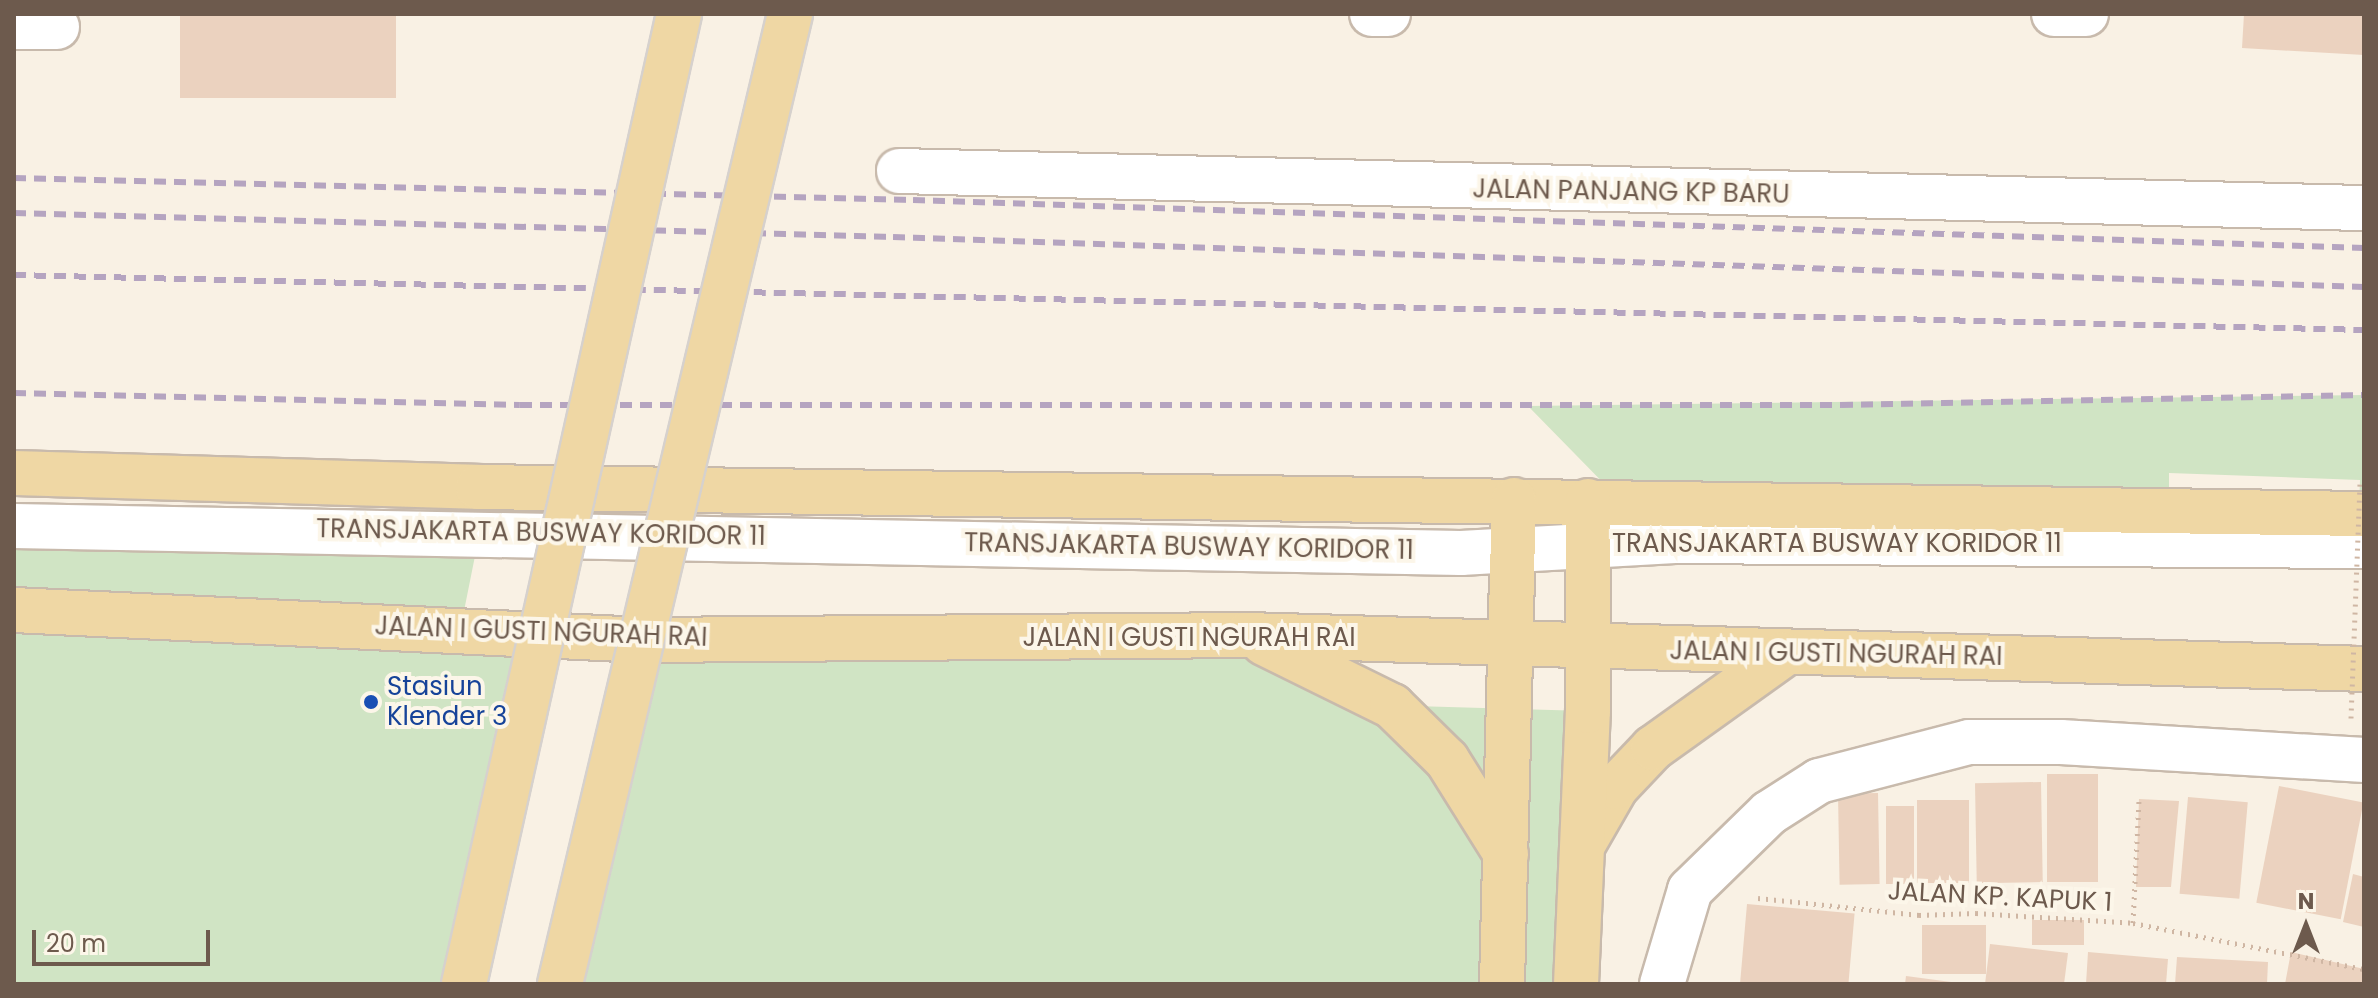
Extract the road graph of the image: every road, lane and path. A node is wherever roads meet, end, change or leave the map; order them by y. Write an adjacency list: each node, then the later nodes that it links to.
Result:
1 (679, 14): 20 (main road, bridge)
2 (790, 14): 22 (main road, bridge)
3 (1372, 14): 4 (street)
4 (1388, 14)
5 (2054, 14): 6 (street)
6 (2086, 14)
7 (14, 27): 8 (street)
8 (57, 27)
9 (899, 171): 10 (street, JALAN PANJANG KP BARU)
10 (2364, 208)
11 (14, 473): 13 (main road)
12 (2362, 497): 14 (main road); 27 (path, bridge)
13 (1514, 500): 14 (main road); 18 (main road)
14 (1588, 501): 16 (main road)
15 (14, 526): 18 (street, TRANSJAKARTA BUSWAY KORIDOR 11)
16 (1588, 546): 17 (street, TRANSJAKARTA BUSWAY KORIDOR 11); 18 (street, TRANSJAKARTA BUSWAY KORIDOR 11); 24 (main road)
17 (2364, 546)
18 (1513, 550): 23 (main road)
19 (18, 615): 20 (main road, JALAN I GUSTI NGURAH RAI)
20 (542, 635): 22 (main road, JALAN I GUSTI NGURAH RAI); 35 (main road, bridge)
21 (1247, 635): 22 (main road, JALAN I GUSTI NGURAH RAI); 23 (main road, JALAN I GUSTI NGURAH RAI); 31 (main road)
22 (643, 640): 36 (main road, bridge)
23 (1508, 645): 24 (main road, JALAN I GUSTI NGURAH RAI); 31 (main road)
24 (1587, 648): 25 (main road, JALAN I GUSTI NGURAH RAI); 30 (main road)
25 (1783, 655): 26 (main road, JALAN I GUSTI NGURAH RAI); 30 (main road)
26 (2364, 669)
27 (2351, 718)
28 (2143, 747): 29 (street); 32 (street); 33 (path, JALAN KP. KAPUK 1)
29 (2364, 760)
30 (1582, 847): 38 (main road)
31 (1507, 856): 37 (main road)
32 (1690, 890): 33 (path, JALAN KP. KAPUK 1); 39 (street)
33 (2133, 923): 34 (path)
34 (2364, 969)
35 (464, 984)
36 (560, 984)
37 (1502, 984)
38 (1576, 984)
39 (1662, 984)

